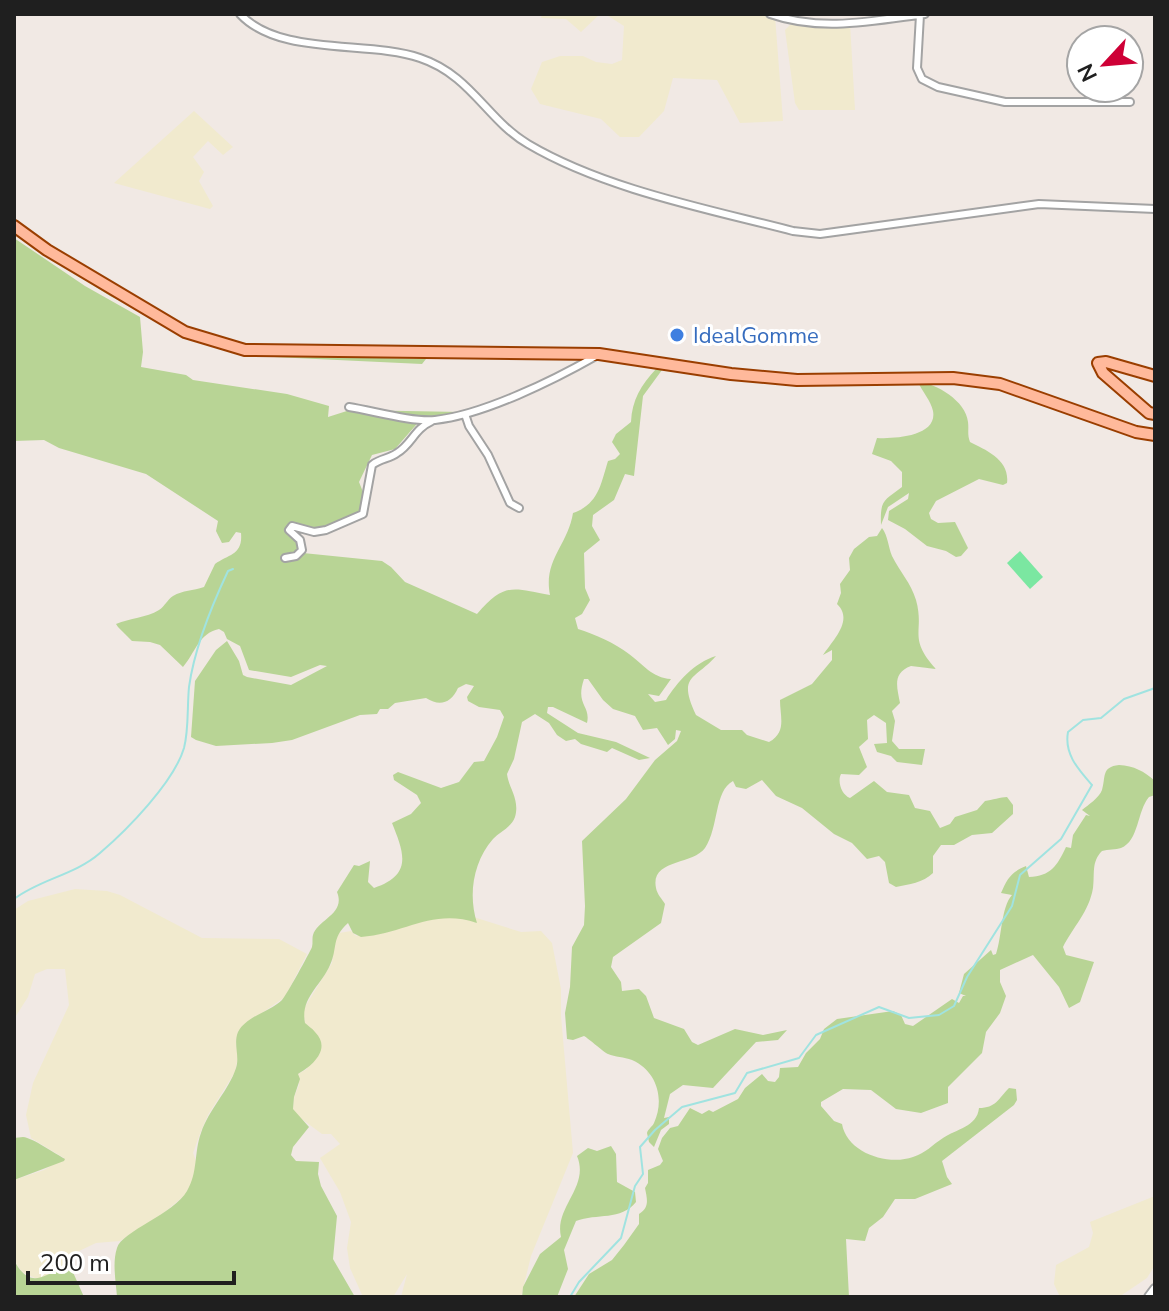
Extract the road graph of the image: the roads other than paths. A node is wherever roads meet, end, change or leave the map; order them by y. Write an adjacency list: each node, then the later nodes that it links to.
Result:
1 (240, 14): 5 (street)
2 (770, 14): 3 (street)
3 (922, 14): 4 (street)
4 (1065, 102)
5 (1155, 209)
6 (14, 226): 7 (main road)
7 (599, 354): 10 (street); 13 (main road)
8 (1155, 376): 11 (main road)
9 (349, 407): 12 (street)
10 (465, 414): 12 (street); 14 (street)
11 (1155, 414)
12 (432, 421): 15 (street)
13 (1155, 435)
14 (519, 508)
15 (285, 558)
16 (1155, 1289): 17 (street)
17 (1149, 1297)

